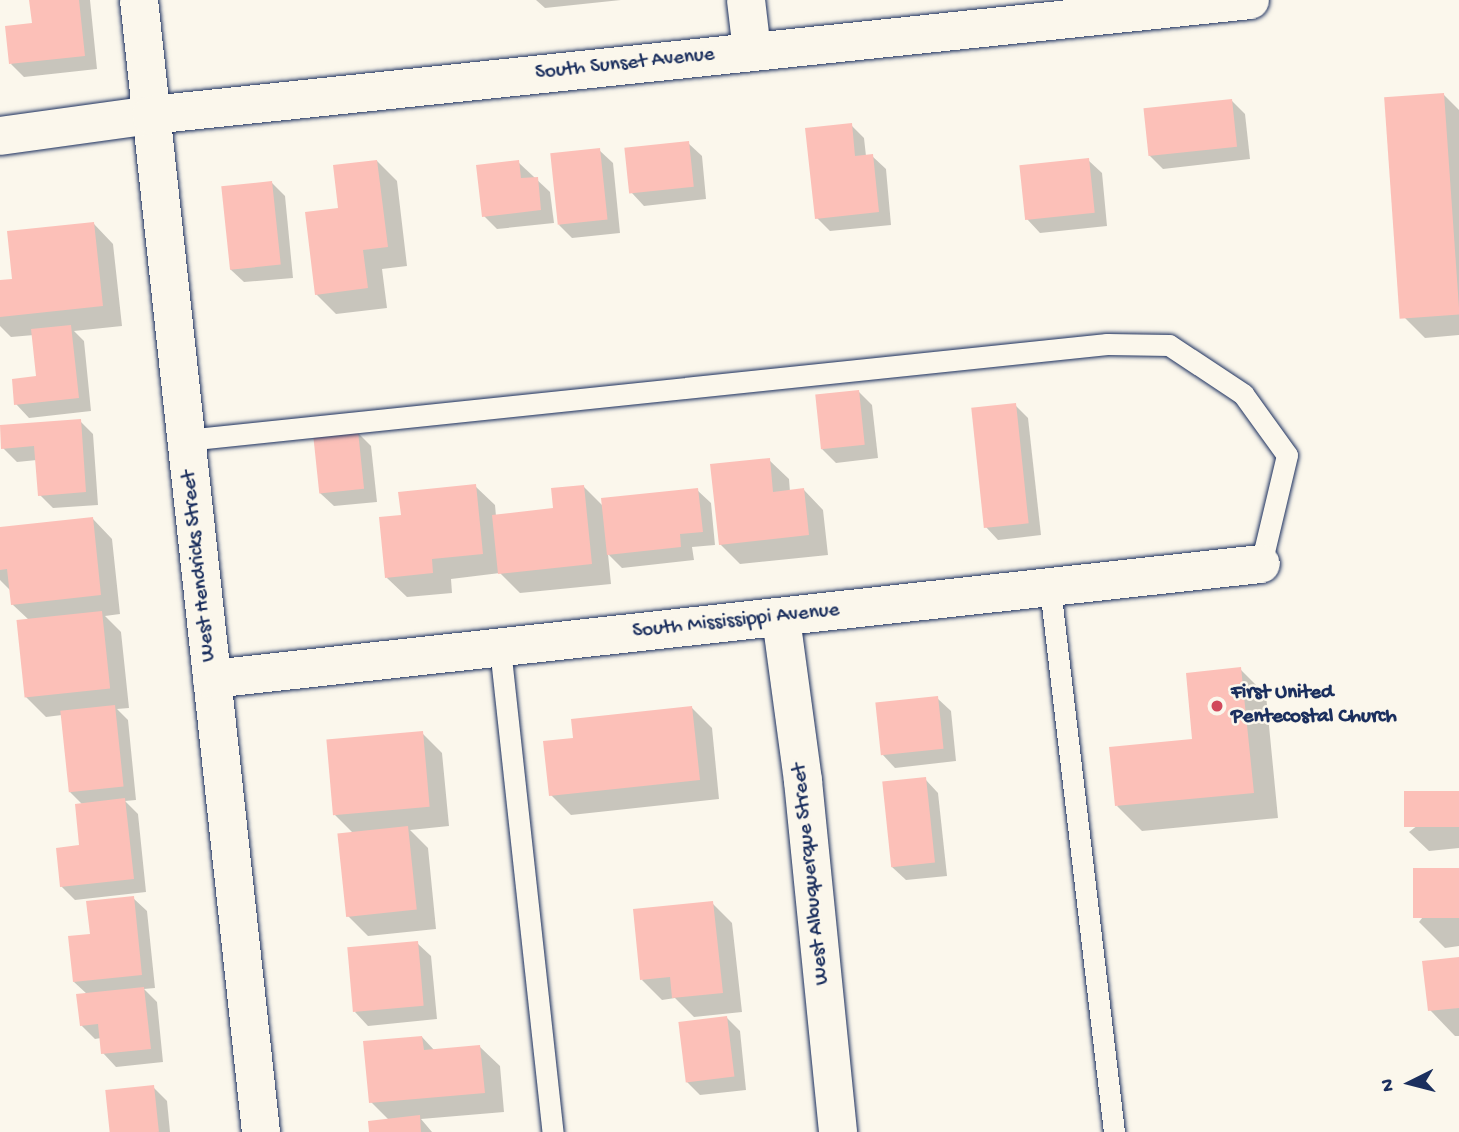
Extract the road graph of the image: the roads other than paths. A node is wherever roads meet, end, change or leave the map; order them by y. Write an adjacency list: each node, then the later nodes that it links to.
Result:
1 (139, 0): 5 (street, West Hendricks Street)
2 (746, 0): 4 (street)
3 (1250, 0): 4 (street, South Sunset Avenue)
4 (752, 51): 5 (street, South Sunset Avenue)
5 (151, 116): 6 (street, South Sunset Avenue); 7 (street, West Hendricks Street)
6 (0, 136)
7 (187, 440): 8 (lane); 12 (street, West Hendricks Street)
8 (1261, 564): 9 (street, South Mississippi Avenue)
9 (1050, 588): 10 (street, South Mississippi Avenue); 16 (lane)
10 (780, 618): 11 (street, South Mississippi Avenue); 15 (street, West Albuquerque Street)
11 (500, 648): 12 (street, South Mississippi Avenue); 14 (lane)
12 (212, 679): 13 (street, West Hendricks Street)
13 (261, 1132)
14 (553, 1132)
15 (838, 1132)
16 (1114, 1132)

